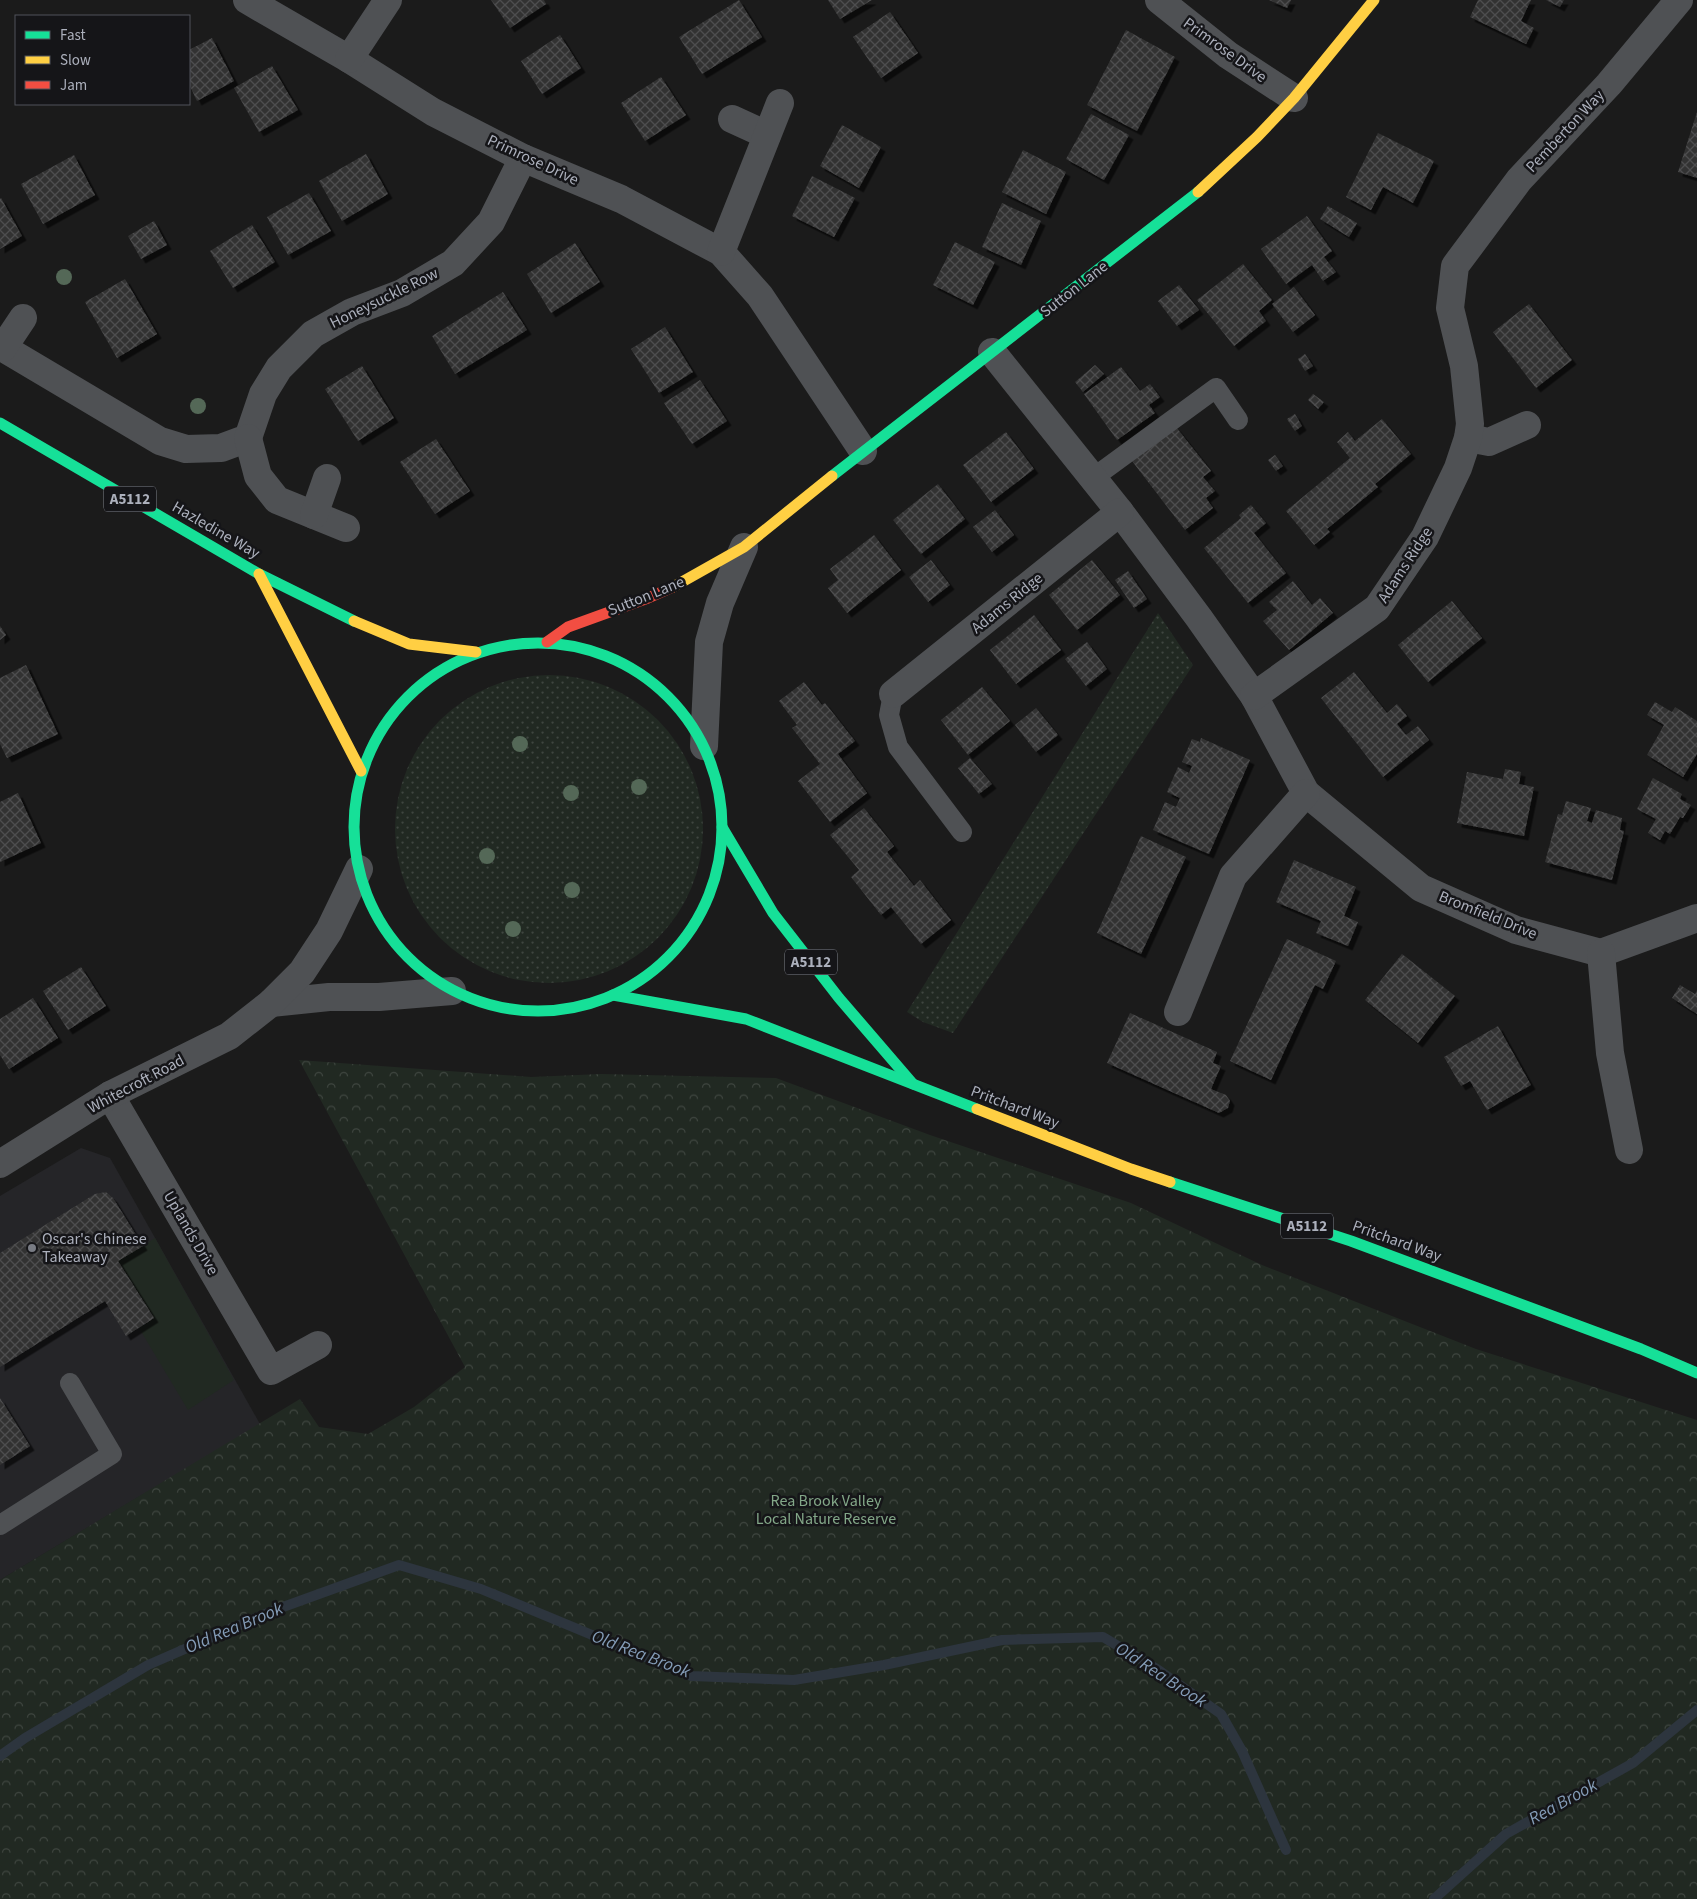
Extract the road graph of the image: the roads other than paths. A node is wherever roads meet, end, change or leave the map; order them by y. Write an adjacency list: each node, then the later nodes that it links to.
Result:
1 (247, 0): 6 (street, Primrose Drive)
2 (388, 0): 6 (street)
3 (1159, 0): 7 (street, Primrose Drive)
4 (1374, 0): 7 (main road, Sutton Lane)
5 (1679, 0): 13 (street, Pemberton Way)
6 (350, 60): 11 (street, Primrose Drive)
7 (1294, 98): 16 (main road, Sutton Lane)
8 (780, 103): 10 (street)
9 (732, 118): 10 (street)
10 (767, 135): 12 (street)
11 (523, 158): 12 (street, Primrose Drive); 20 (street, Honeysuckle Row)
12 (721, 252): 22 (street, Primrose Drive)
13 (1455, 266): 21 (street, Adams Ridge)
14 (23, 318): 15 (street)
15 (2, 347): 20 (street)
16 (992, 352): 22 (main road, Sutton Lane); 24 (street)
17 (1238, 420): 24 (lane)
18 (0, 423): 29 (main road, Hazledine Way / A5112)
19 (1527, 425): 21 (street)
20 (248, 438): 26 (street)
21 (1468, 438): 33 (street, Adams Ridge)
22 (863, 451): 28 (main road, Sutton Lane)
23 (327, 478): 26 (street)
24 (1093, 478): 25 (street)
25 (1120, 512): 32 (street, Adams Ridge); 33 (street)
26 (314, 515): 27 (street)
27 (346, 528)
28 (744, 547): 30 (main road, Sutton Lane); 34 (street, Sutton Lane)
29 (259, 574): 31 (main road, Hazledine Way / A5112); 35 (main road, Hazledine Way)
30 (547, 642): 31 (main road); 34 (main road)
31 (476, 652): 35 (main road)
32 (893, 694): 38 (lane)
33 (1254, 696): 36 (street)
34 (704, 746): 37 (main road)
35 (361, 771): 39 (main road)
36 (1306, 793): 41 (street, Bromfield Drive); 45 (street)
37 (722, 826): 43 (main road); 46 (main road, Pritchard Way / A5112)
38 (962, 832)
39 (359, 869): 42 (main road); 44 (street, Whitecroft Road)
40 (1697, 918): 41 (street)
41 (1600, 953): 48 (street)
42 (452, 991): 43 (main road); 44 (street)
43 (613, 995): 46 (main road, Pritchard Way / A5112)
44 (271, 1003): 47 (street, Whitecroft Road)
45 (1178, 1012)
46 (914, 1086): 51 (main road, Pritchard Way / A5112)
47 (110, 1096): 49 (street, Whitecroft Road); 50 (street, Uplands Drive)
48 (1629, 1150)
49 (0, 1164)
50 (318, 1346)
51 (1697, 1373)
52 (70, 1383): 53 (lane)
53 (0, 1525)

